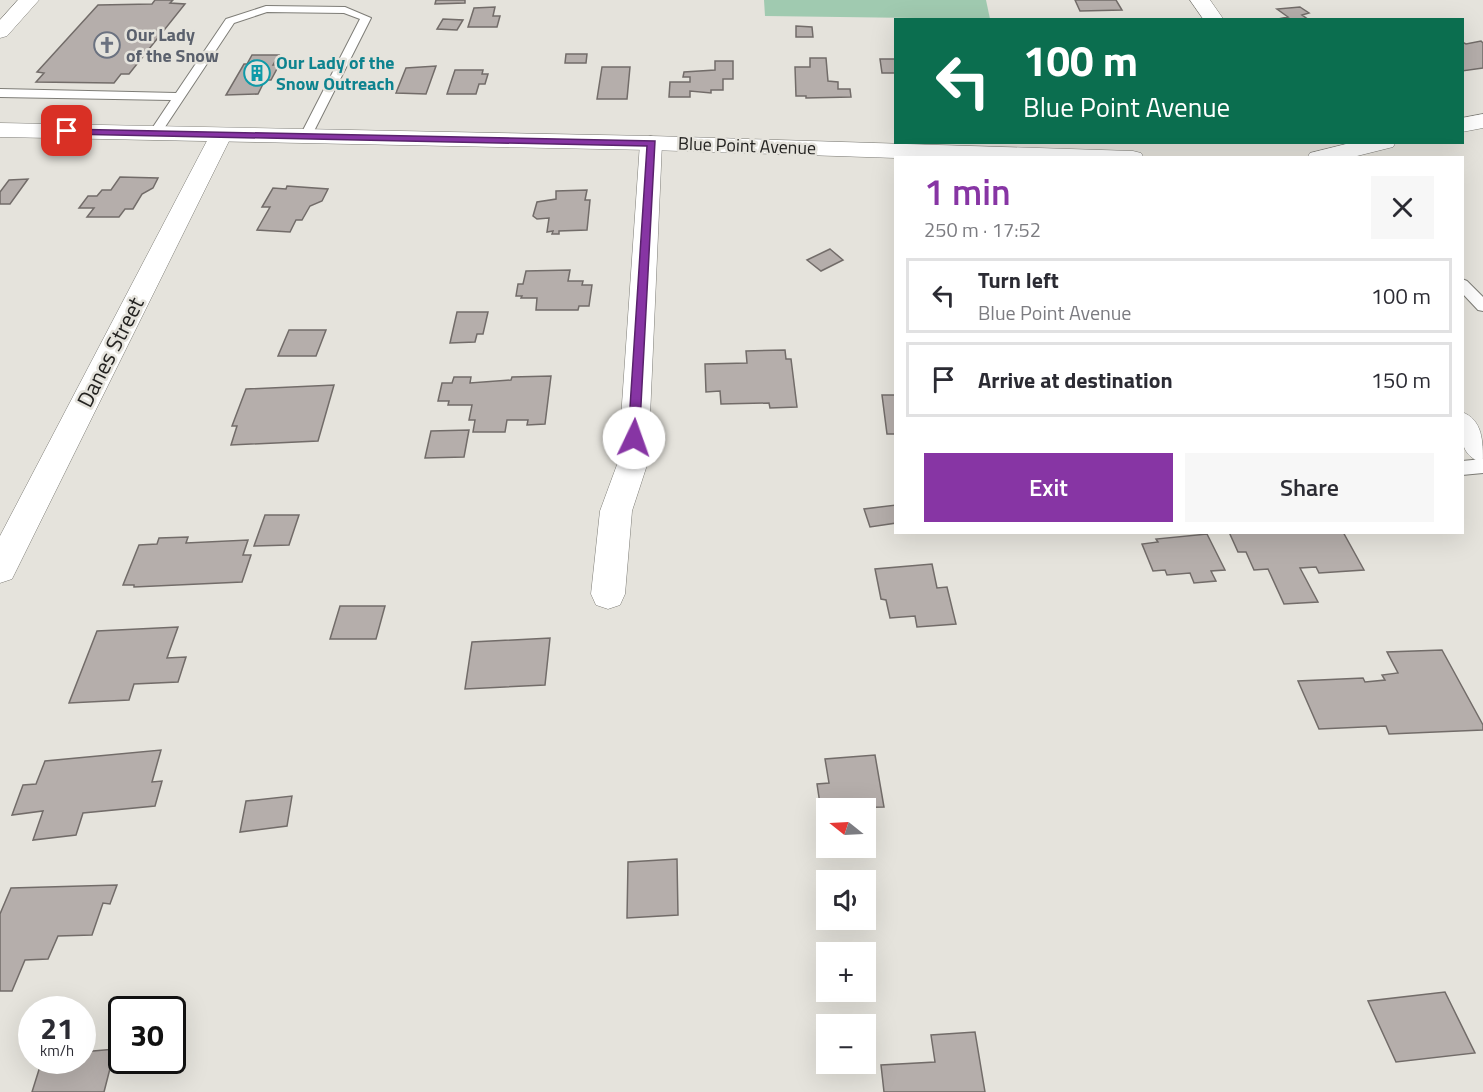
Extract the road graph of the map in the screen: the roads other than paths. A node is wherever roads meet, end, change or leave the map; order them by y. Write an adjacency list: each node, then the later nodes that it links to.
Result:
1 (29, 0): 4 (street)
2 (1200, 0): 3 (street)
3 (1213, 18)
4 (3, 24)
5 (0, 93): 6 (lane)
6 (179, 97): 10 (lane); 12 (lane)
7 (1483, 121): 8 (street)
8 (1464, 125)
9 (0, 130): 10 (street, Blue Point Avenue)
10 (155, 134): 11 (street, Blue Point Avenue)
11 (221, 135): 12 (street, Blue Point Avenue); 23 (street, Danes Street)
12 (305, 138): 13 (street, Blue Point Avenue)
13 (651, 143): 16 (street, Blue Point Avenue); 24 (street)
14 (1372, 144): 15 (street)
15 (1306, 154)
16 (1069, 156)
17 (1464, 286): 18 (lane)
18 (1483, 306)
19 (1464, 426): 20 (street)
20 (1483, 451)
21 (1483, 466): 22 (lane)
22 (1464, 468)
23 (0, 569)
24 (608, 594)

